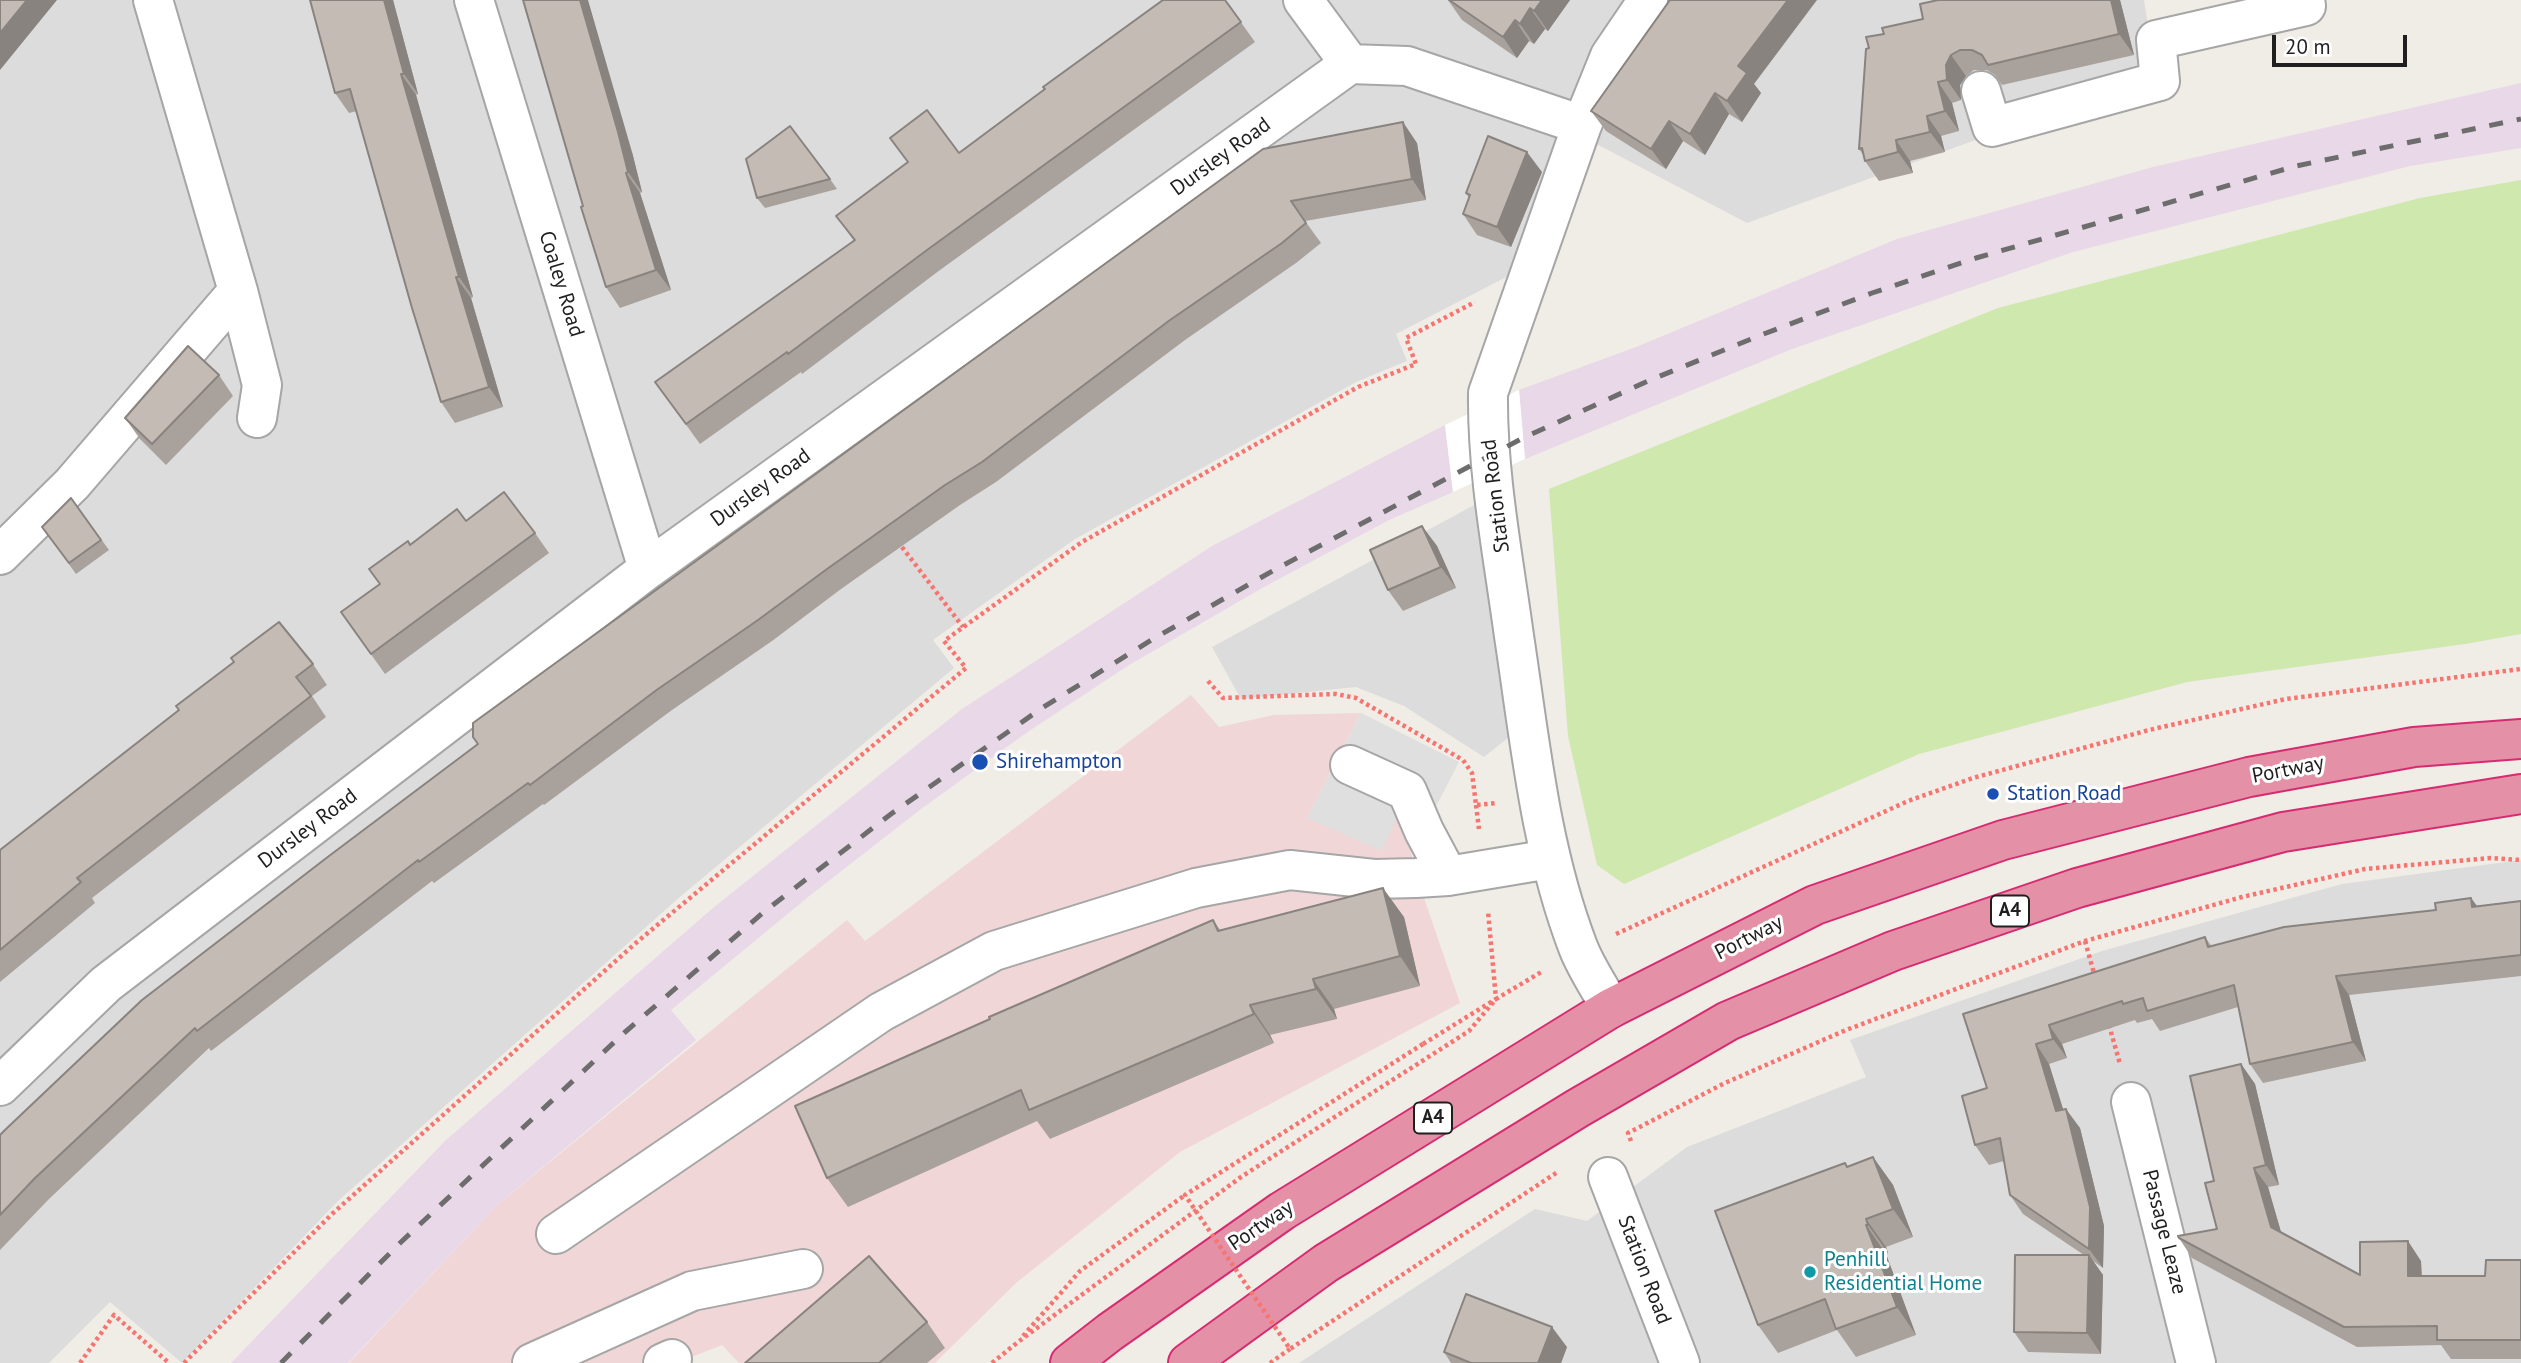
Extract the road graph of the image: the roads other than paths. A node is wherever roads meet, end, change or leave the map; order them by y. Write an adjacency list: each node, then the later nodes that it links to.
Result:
1 (153, 0): 9 (street)
2 (474, 0): 12 (street, Coaley Road)
3 (1303, 0): 6 (street)
4 (1648, 0): 8 (street, Station Road)
5 (2314, 2): 7 (street)
6 (1350, 64): 8 (street); 12 (street, Dursley Road)
7 (1981, 91)
8 (1582, 125): 16 (street, Station Road)
9 (238, 291): 10 (street); 11 (street)
10 (257, 418)
11 (0, 555)
12 (648, 569): 19 (street, Dursley Road)
13 (2521, 738): 18 (highway, Portway / A4)
14 (1350, 765): 17 (street)
15 (2521, 794): 26 (highway, A4)
16 (1550, 859): 17 (street); 18 (street, Station Road)
17 (1448, 876): 22 (street)
18 (1611, 1008): 25 (highway, Portway / A4)
19 (0, 1086)
20 (2131, 1102): 28 (street, Passage Leaze)
21 (1608, 1177): 27 (street, Station Road)
22 (556, 1234)
23 (803, 1269): 24 (street)
24 (532, 1363)
25 (1070, 1363)
26 (1188, 1363)
27 (1680, 1363)
28 (2196, 1363)

